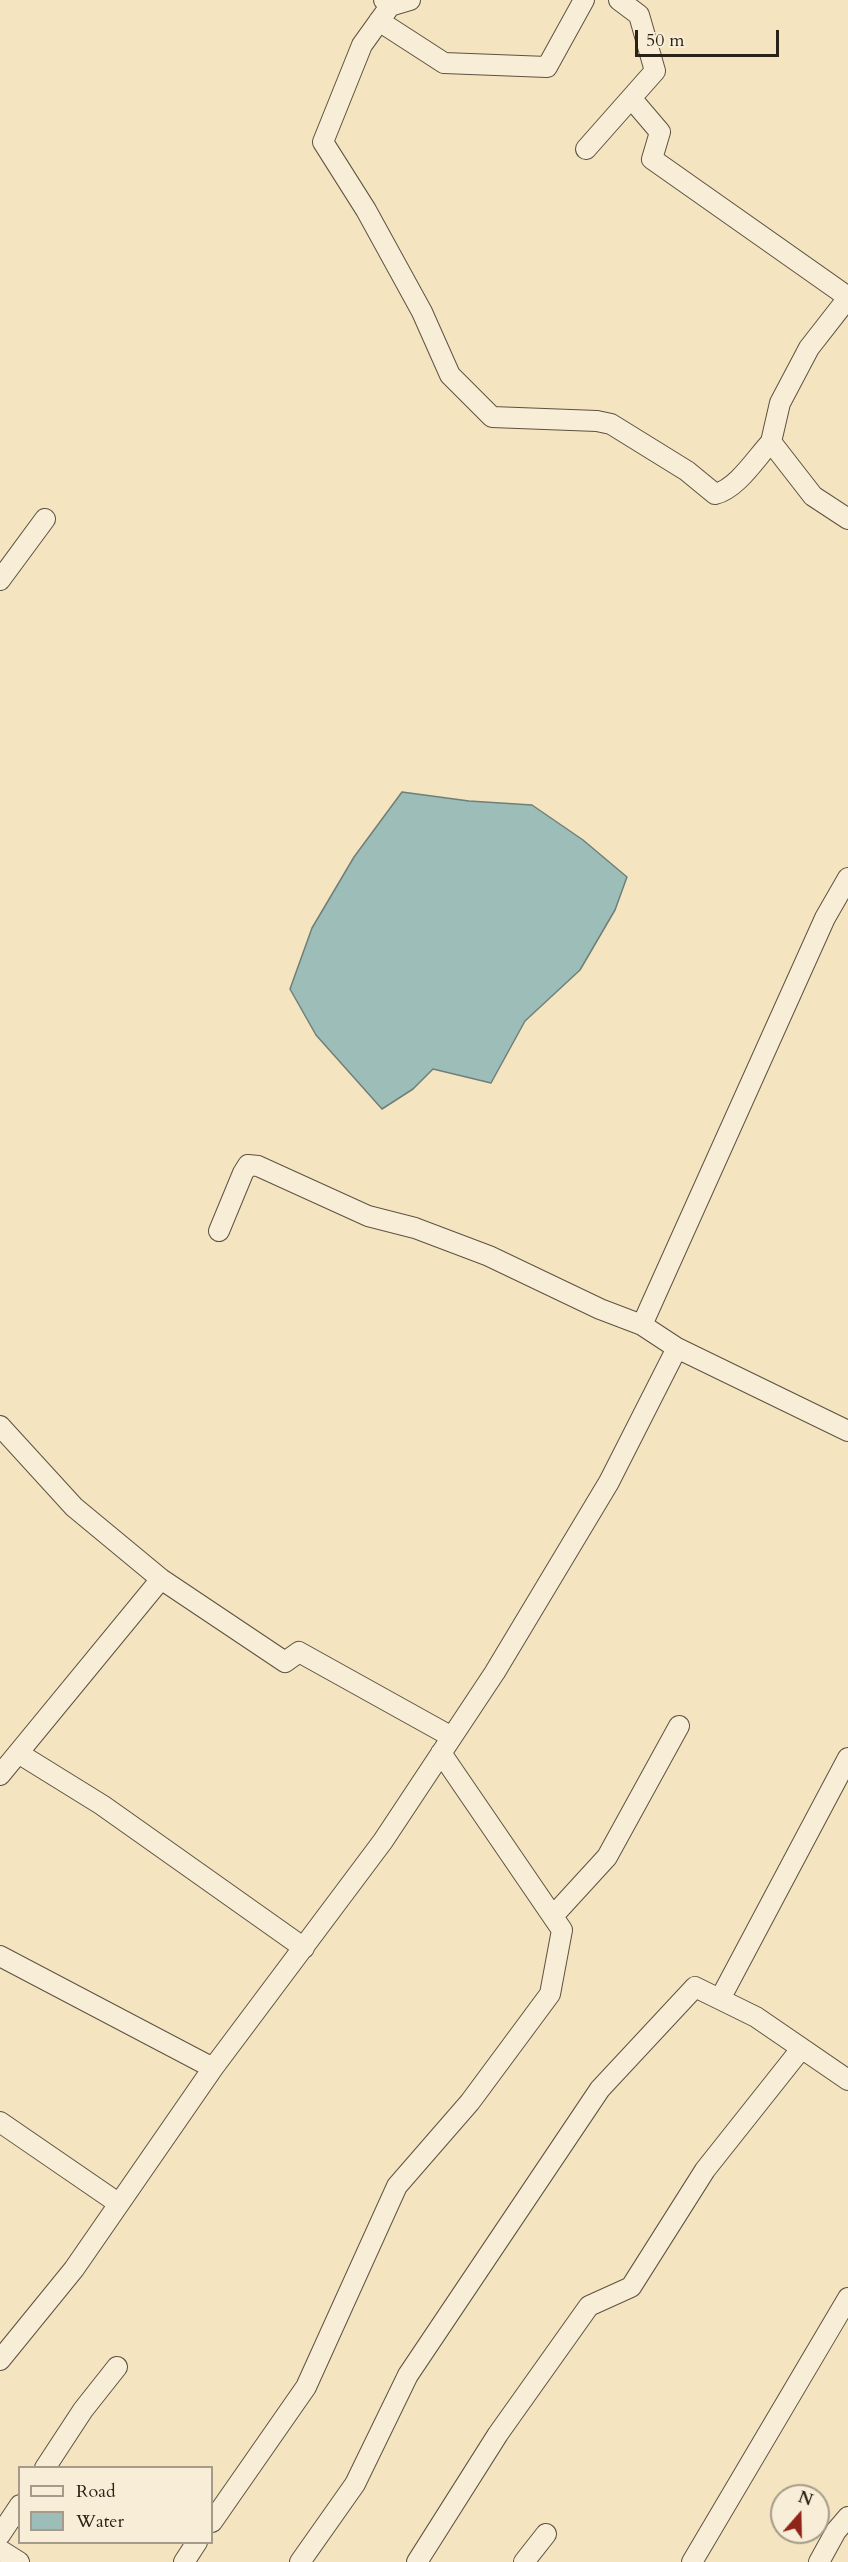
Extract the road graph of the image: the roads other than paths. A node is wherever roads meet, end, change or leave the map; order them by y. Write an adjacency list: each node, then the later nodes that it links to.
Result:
1 (410, 0): 4 (street)
2 (584, 0): 4 (street)
3 (619, 0): 5 (street)
4 (384, 9): 8 (street)
5 (631, 98): 6 (street); 7 (street)
6 (586, 149)
7 (848, 297): 8 (street)
8 (771, 442): 10 (street)
9 (45, 519): 11 (street)
10 (848, 519)
11 (0, 580)
12 (848, 878): 14 (street)
13 (219, 1231): 14 (street)
14 (642, 1325): 15 (street)
15 (677, 1348): 17 (street); 20 (street)
16 (0, 1426): 18 (street)
17 (848, 1431)
18 (161, 1579): 20 (street); 21 (street)
19 (679, 1726): 24 (street)
20 (446, 1745): 24 (street); 25 (street)
21 (18, 1753): 23 (street); 25 (street)
22 (848, 1758): 27 (street)
23 (0, 1775)
24 (553, 1916): 39 (street)
25 (304, 1948): 29 (street)
26 (0, 1956): 29 (street)
27 (720, 1999): 28 (street); 44 (street)
28 (801, 2049): 30 (street); 45 (street)
29 (213, 2068): 32 (street)
30 (848, 2080)
31 (0, 2122): 32 (street)
32 (118, 2203): 34 (street)
33 (848, 2298): 47 (street)
34 (0, 2360)
35 (117, 2367): 36 (street)
36 (46, 2466)
37 (18, 2508): 41 (street)
38 (848, 2517): 48 (street)
39 (213, 2521)
40 (546, 2534): 46 (street)
41 (0, 2535)
42 (196, 2544): 43 (street)
43 (184, 2562)
44 (300, 2562)
45 (417, 2562)
46 (524, 2562)
47 (692, 2562)
48 (819, 2562)

